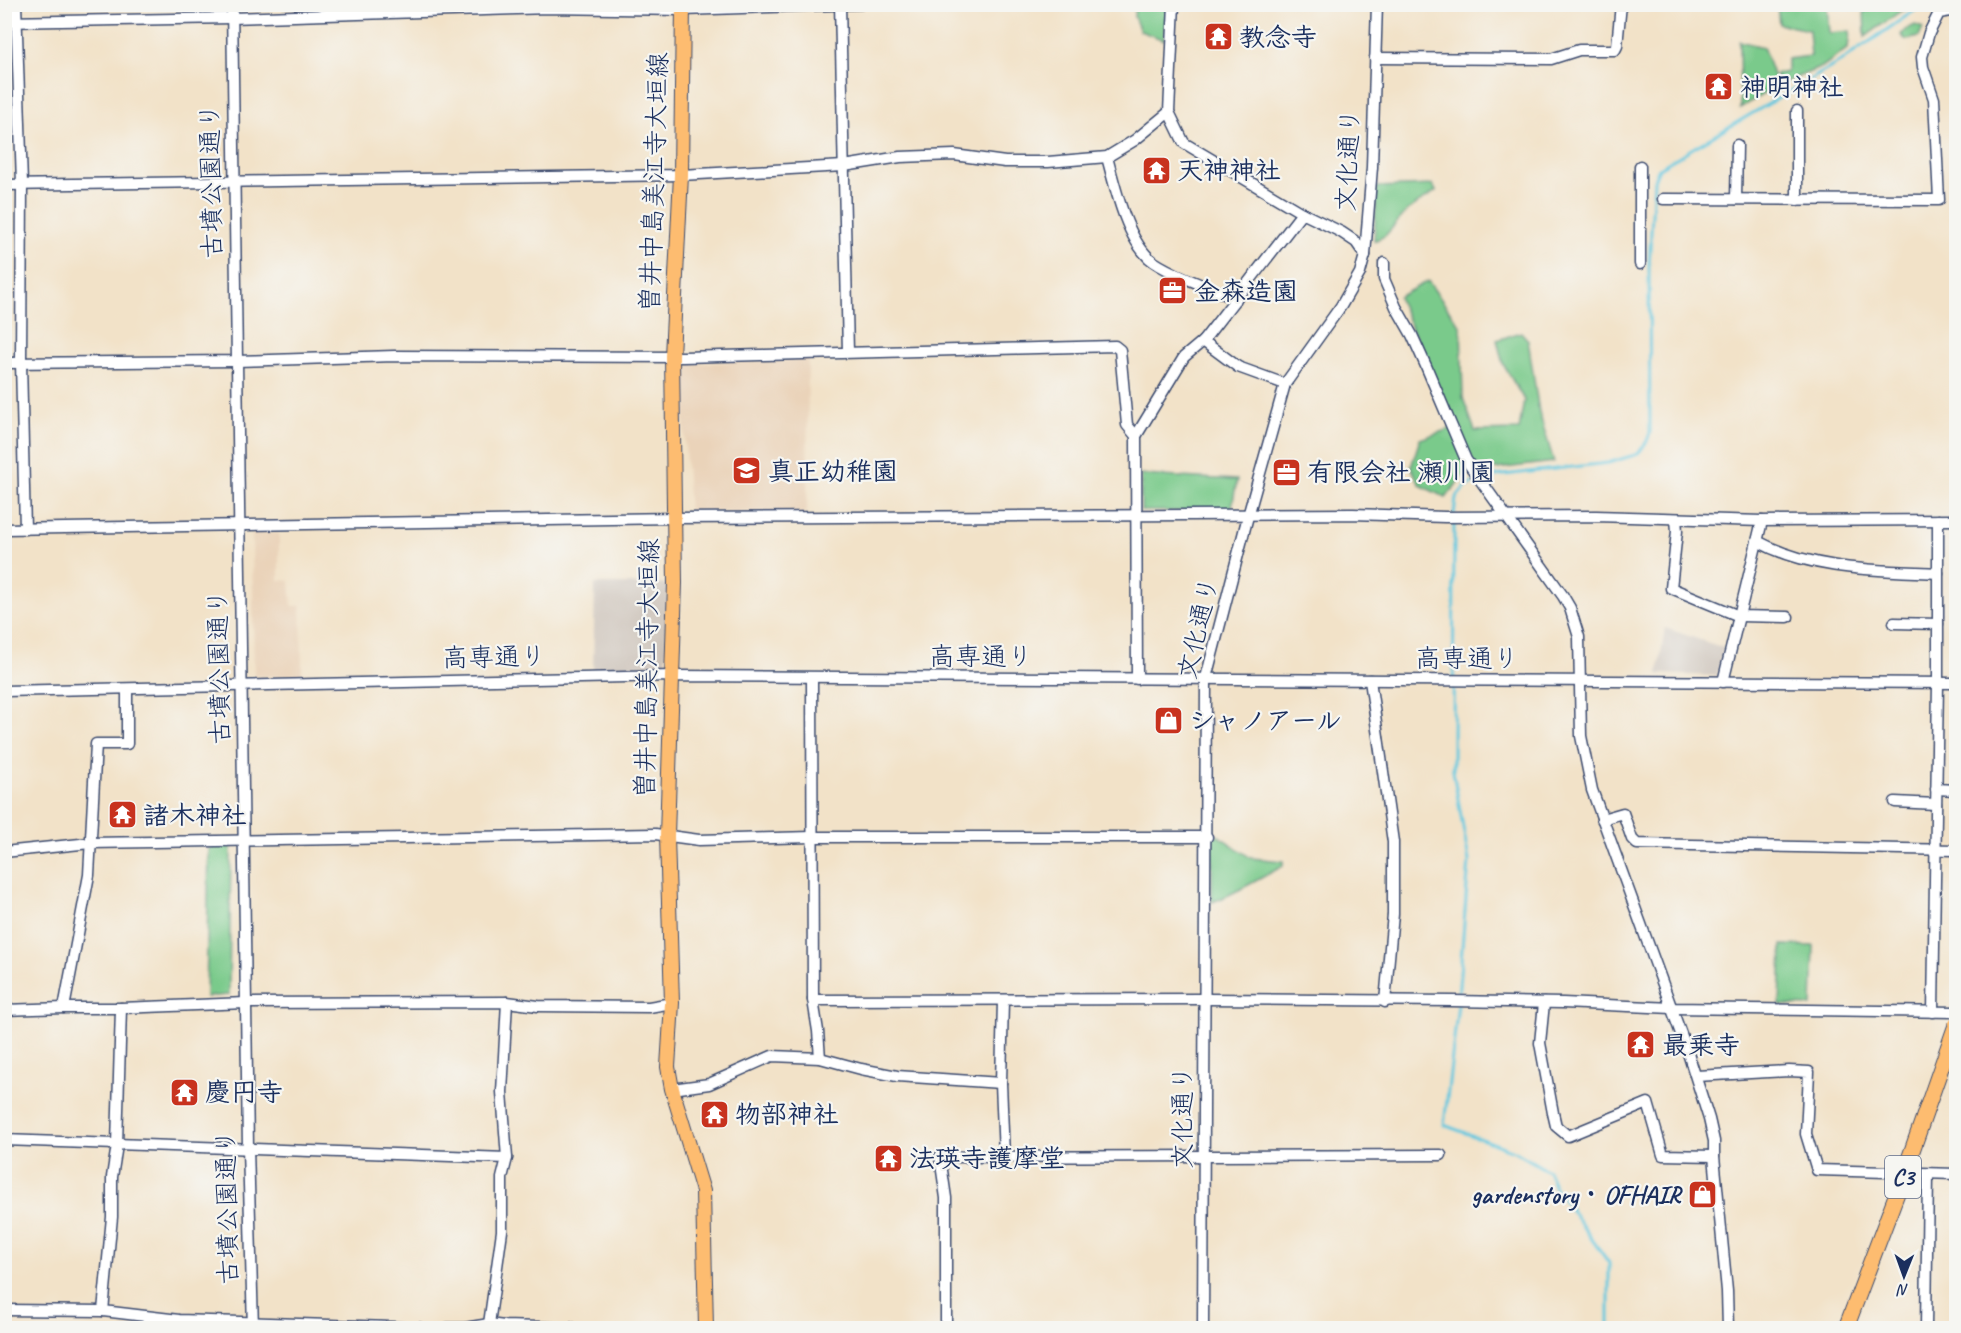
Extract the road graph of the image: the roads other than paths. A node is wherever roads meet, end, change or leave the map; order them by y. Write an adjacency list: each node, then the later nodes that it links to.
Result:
1 (16, 4): 12 (street)
2 (232, 4): 11 (street, 古墳公園通り)
3 (861, 4): 7 (street)
4 (1174, 4): 15 (street)
5 (1377, 4): 13 (street, 文化通り)
6 (1621, 4): 13 (street)
7 (840, 5): 9 (street); 18 (street)
8 (623, 7): 9 (street); 11 (street)
9 (683, 7): 20 (main road, 曽井中島美江寺大垣線)
10 (1956, 10): 26 (street)
11 (232, 18): 12 (street); 21 (street, 古墳公園通り)
12 (10, 22): 22 (street)
13 (1375, 58): 28 (street, 文化通り)
14 (1797, 111): 26 (street)
15 (1169, 112): 17 (street); 27 (street)
16 (1737, 145): 25 (street)
17 (1107, 157): 18 (street); 31 (street)
18 (844, 166): 20 (street); 33 (street)
19 (1640, 166): 30 (street)
20 (681, 176): 21 (street); 34 (main road, 曽井中島美江寺大垣線)
21 (234, 183): 22 (street); 35 (street, 古墳公園通り)
22 (22, 184): 23 (street); 36 (street)
23 (4, 185)
24 (1663, 199): 25 (street)
25 (1736, 199): 26 (street)
26 (1797, 200)
27 (1302, 213): 28 (street); 31 (street)
28 (1365, 255): 38 (street, 文化通り)
29 (1384, 264): 42 (street)
30 (1640, 264)
31 (1236, 299): 32 (street)
32 (1203, 341): 38 (street); 39 (street)
33 (848, 352): 34 (street); 39 (street)
34 (672, 356): 35 (street); 43 (main road, 曽井中島美江寺大垣線)
35 (236, 361): 36 (street); 48 (street, 古墳公園通り)
36 (21, 362): 37 (street); 50 (street)
37 (4, 363)
38 (1286, 384): 41 (street, 文化通り)
39 (1136, 436): 40 (street)
40 (1136, 516): 41 (street); 43 (street); 60 (street)
41 (1248, 516): 42 (street); 59 (street, 文化通り)
42 (1507, 516): 44 (street); 62 (street)
43 (675, 518): 48 (street); 57 (main road, 曽井中島美江寺大垣線)
44 (1676, 519): 47 (street); 53 (street)
45 (1938, 520): 46 (street); 47 (street); 52 (street)
46 (1956, 520)
47 (1762, 521): 51 (street)
48 (240, 526): 50 (street); 66 (street, 古墳公園通り)
49 (4, 529): 50 (street)
50 (25, 529)
51 (1757, 541): 52 (street); 53 (street)
52 (1938, 573): 56 (street)
53 (1739, 616): 54 (street); 63 (street)
54 (1788, 617)
55 (1894, 623): 56 (street)
56 (1938, 624): 64 (street)
57 (672, 676): 58 (street, 高専通り); 66 (street, 高専通り); 74 (main road, 曽井中島美江寺大垣線)
58 (812, 678): 60 (street, 高専通り); 75 (street)
59 (1206, 678): 60 (street, 高専通り); 61 (street, 高専通り); 76 (street, 文化通り)
60 (1137, 679)
61 (1370, 680): 62 (street, 高専通り); 86 (street)
62 (1578, 681): 63 (street, 高専通り); 73 (street)
63 (1723, 682): 64 (street, 高専通り)
64 (1938, 683): 65 (street, 高専通り); 69 (street)
65 (1956, 683)
66 (241, 684): 67 (street, 高専通り); 77 (street, 古墳公園通り)
67 (127, 689): 68 (street, 高専通り); 78 (street)
68 (4, 691)
69 (1936, 789): 70 (street); 72 (street)
70 (1956, 790)
71 (1895, 802): 72 (street)
72 (1936, 804): 79 (street)
73 (1602, 819): 79 (street); 92 (street)
74 (667, 836): 75 (street); 77 (street); 88 (main road, 曽井中島美江寺大垣線)
75 (812, 837): 76 (street); 83 (street)
76 (1207, 837): 82 (street, 文化通り)
77 (244, 840): 78 (street); 87 (street, 古墳公園通り)
78 (90, 843): 81 (street); 90 (street)
79 (1935, 850): 80 (street); 94 (street)
80 (1956, 850)
81 (4, 852)
82 (1206, 999): 84 (street); 86 (street); 104 (street, 文化通り)
83 (813, 1000): 84 (street); 97 (street)
84 (1003, 1001): 99 (street)
85 (507, 1002): 87 (street); 88 (street); 108 (street)
86 (1385, 1002): 89 (street)
87 (246, 1003): 91 (street); 103 (street, 古墳公園通り)
88 (672, 1003): 100 (main road, 曽井中島美江寺大垣線)
89 (1544, 1003): 92 (street); 107 (street)
90 (64, 1008): 91 (street); 93 (street)
91 (121, 1008): 102 (street)
92 (1672, 1008): 94 (street); 98 (street)
93 (4, 1010)
94 (1933, 1012): 95 (street)
95 (1956, 1012)
96 (1956, 1025): 122 (highway, C3, bridge)
97 (820, 1058): 99 (street); 100 (street)
98 (1696, 1076): 107 (street); 109 (street)
99 (1001, 1083): 106 (street)
100 (672, 1089): 118 (main road, 曽井中島美江寺大垣線)
101 (4, 1140): 102 (street)
102 (117, 1145): 103 (street); 112 (street)
103 (248, 1148): 108 (street); 114 (street, 古墳公園通り)
104 (1205, 1155): 105 (street); 106 (street); 120 (street, 文化通り)
105 (1441, 1155)
106 (1004, 1156): 119 (street)
107 (1714, 1156): 121 (street)
108 (507, 1158): 113 (street)
109 (1928, 1174): 110 (street); 123 (street)
110 (1956, 1174)
111 (4, 1310): 112 (street)
112 (103, 1311): 114 (street)
113 (489, 1324): 116 (street); 117 (street)
114 (253, 1325): 115 (street)
115 (420, 1329)
116 (447, 1329)
117 (573, 1329)
118 (706, 1329)
119 (946, 1329)
120 (1203, 1329)
121 (1728, 1329)
122 (1846, 1329)
123 (1926, 1329)

